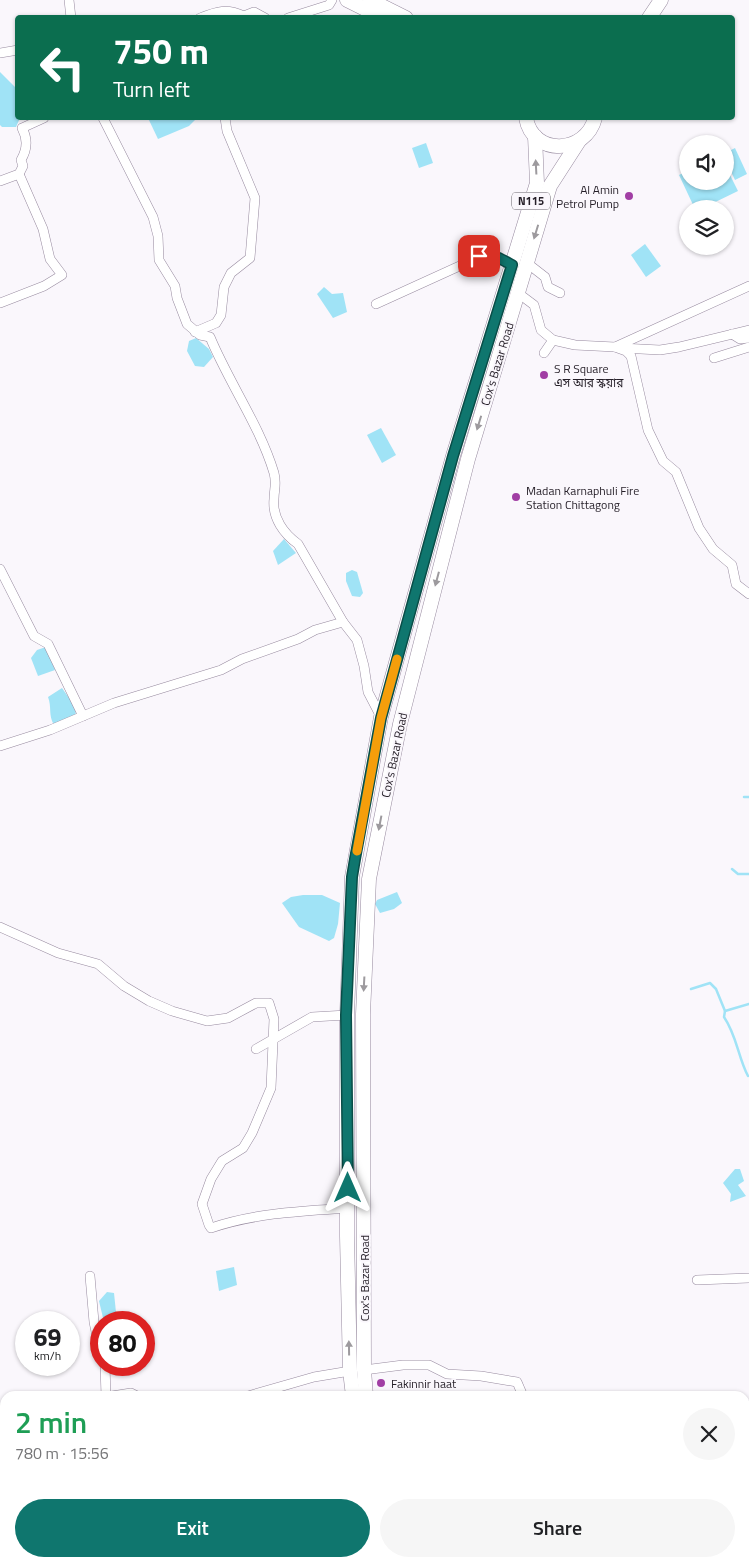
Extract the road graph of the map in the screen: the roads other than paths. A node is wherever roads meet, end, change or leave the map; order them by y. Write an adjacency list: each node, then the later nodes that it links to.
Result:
1 (69, 0): 6 (street)
2 (332, 0): 11 (street)
3 (347, 0): 12 (highway)
4 (370, 0): 13 (highway)
5 (661, 0): 14 (highway)
6 (71, 15)
7 (207, 15): 8 (street)
8 (242, 15)
9 (246, 15): 10 (street)
10 (260, 15)
11 (297, 15)
12 (377, 15)
13 (400, 15)
14 (652, 15)
15 (15, 50): 16 (street)
16 (0, 53)
17 (40, 120): 24 (street)
18 (104, 120): 34 (street)
19 (225, 120): 34 (street)
20 (526, 120): 22 (highway)
21 (594, 120): 23 (highway, Cox's Bazar Road)
22 (535, 136): 23 (highway); 27 (highway, Cox's Bazar Road / N115, one-way to 22)
23 (579, 142): 26 (highway, Cox's Bazar Road / N115, one-way to 26)
24 (20, 174): 25 (street); 31 (street)
25 (0, 182)
26 (527, 263): 29 (highway, Cox's Bazar Road / N115); 30 (street)
27 (512, 265): 32 (street); 46 (highway, Cox's Bazar Road / N115)
28 (749, 286): 38 (street)
29 (518, 292): 37 (street); 57 (highway, Cox's Bazar Road / N115, one-way to 57)
30 (560, 293)
31 (0, 303)
32 (376, 304)
33 (749, 330): 35 (street)
34 (196, 332): 44 (street)
35 (732, 334): 36 (street); 38 (street)
36 (749, 338)
37 (553, 340): 38 (street); 40 (street)
38 (615, 347): 43 (street)
39 (749, 347): 41 (street)
40 (544, 353)
41 (714, 358)
42 (0, 569): 45 (street)
43 (749, 594)
44 (343, 622): 45 (street); 46 (street)
45 (83, 716): 47 (street)
46 (381, 718): 49 (highway, Cox's Bazar Road / N115)
47 (0, 746)
48 (0, 927): 50 (street)
49 (346, 1015): 50 (street); 52 (highway, Cox's Bazar Road / N115)
50 (272, 1042): 51 (street); 52 (street)
51 (256, 1049)
52 (348, 1208): 57 (highway, Cox's Bazar Road / N115, one-way to 52)
53 (90, 1276): 56 (street)
54 (749, 1278): 55 (street)
55 (697, 1280)
56 (93, 1311)
57 (357, 1371): 60 (street); 61 (highway, Cox's Bazar Road / N115); 62 (highway, Cox's Bazar Road / N115); 63 (street)
58 (105, 1376): 59 (street)
59 (106, 1391)
60 (265, 1391)
61 (354, 1391)
62 (364, 1391)
63 (521, 1391)

